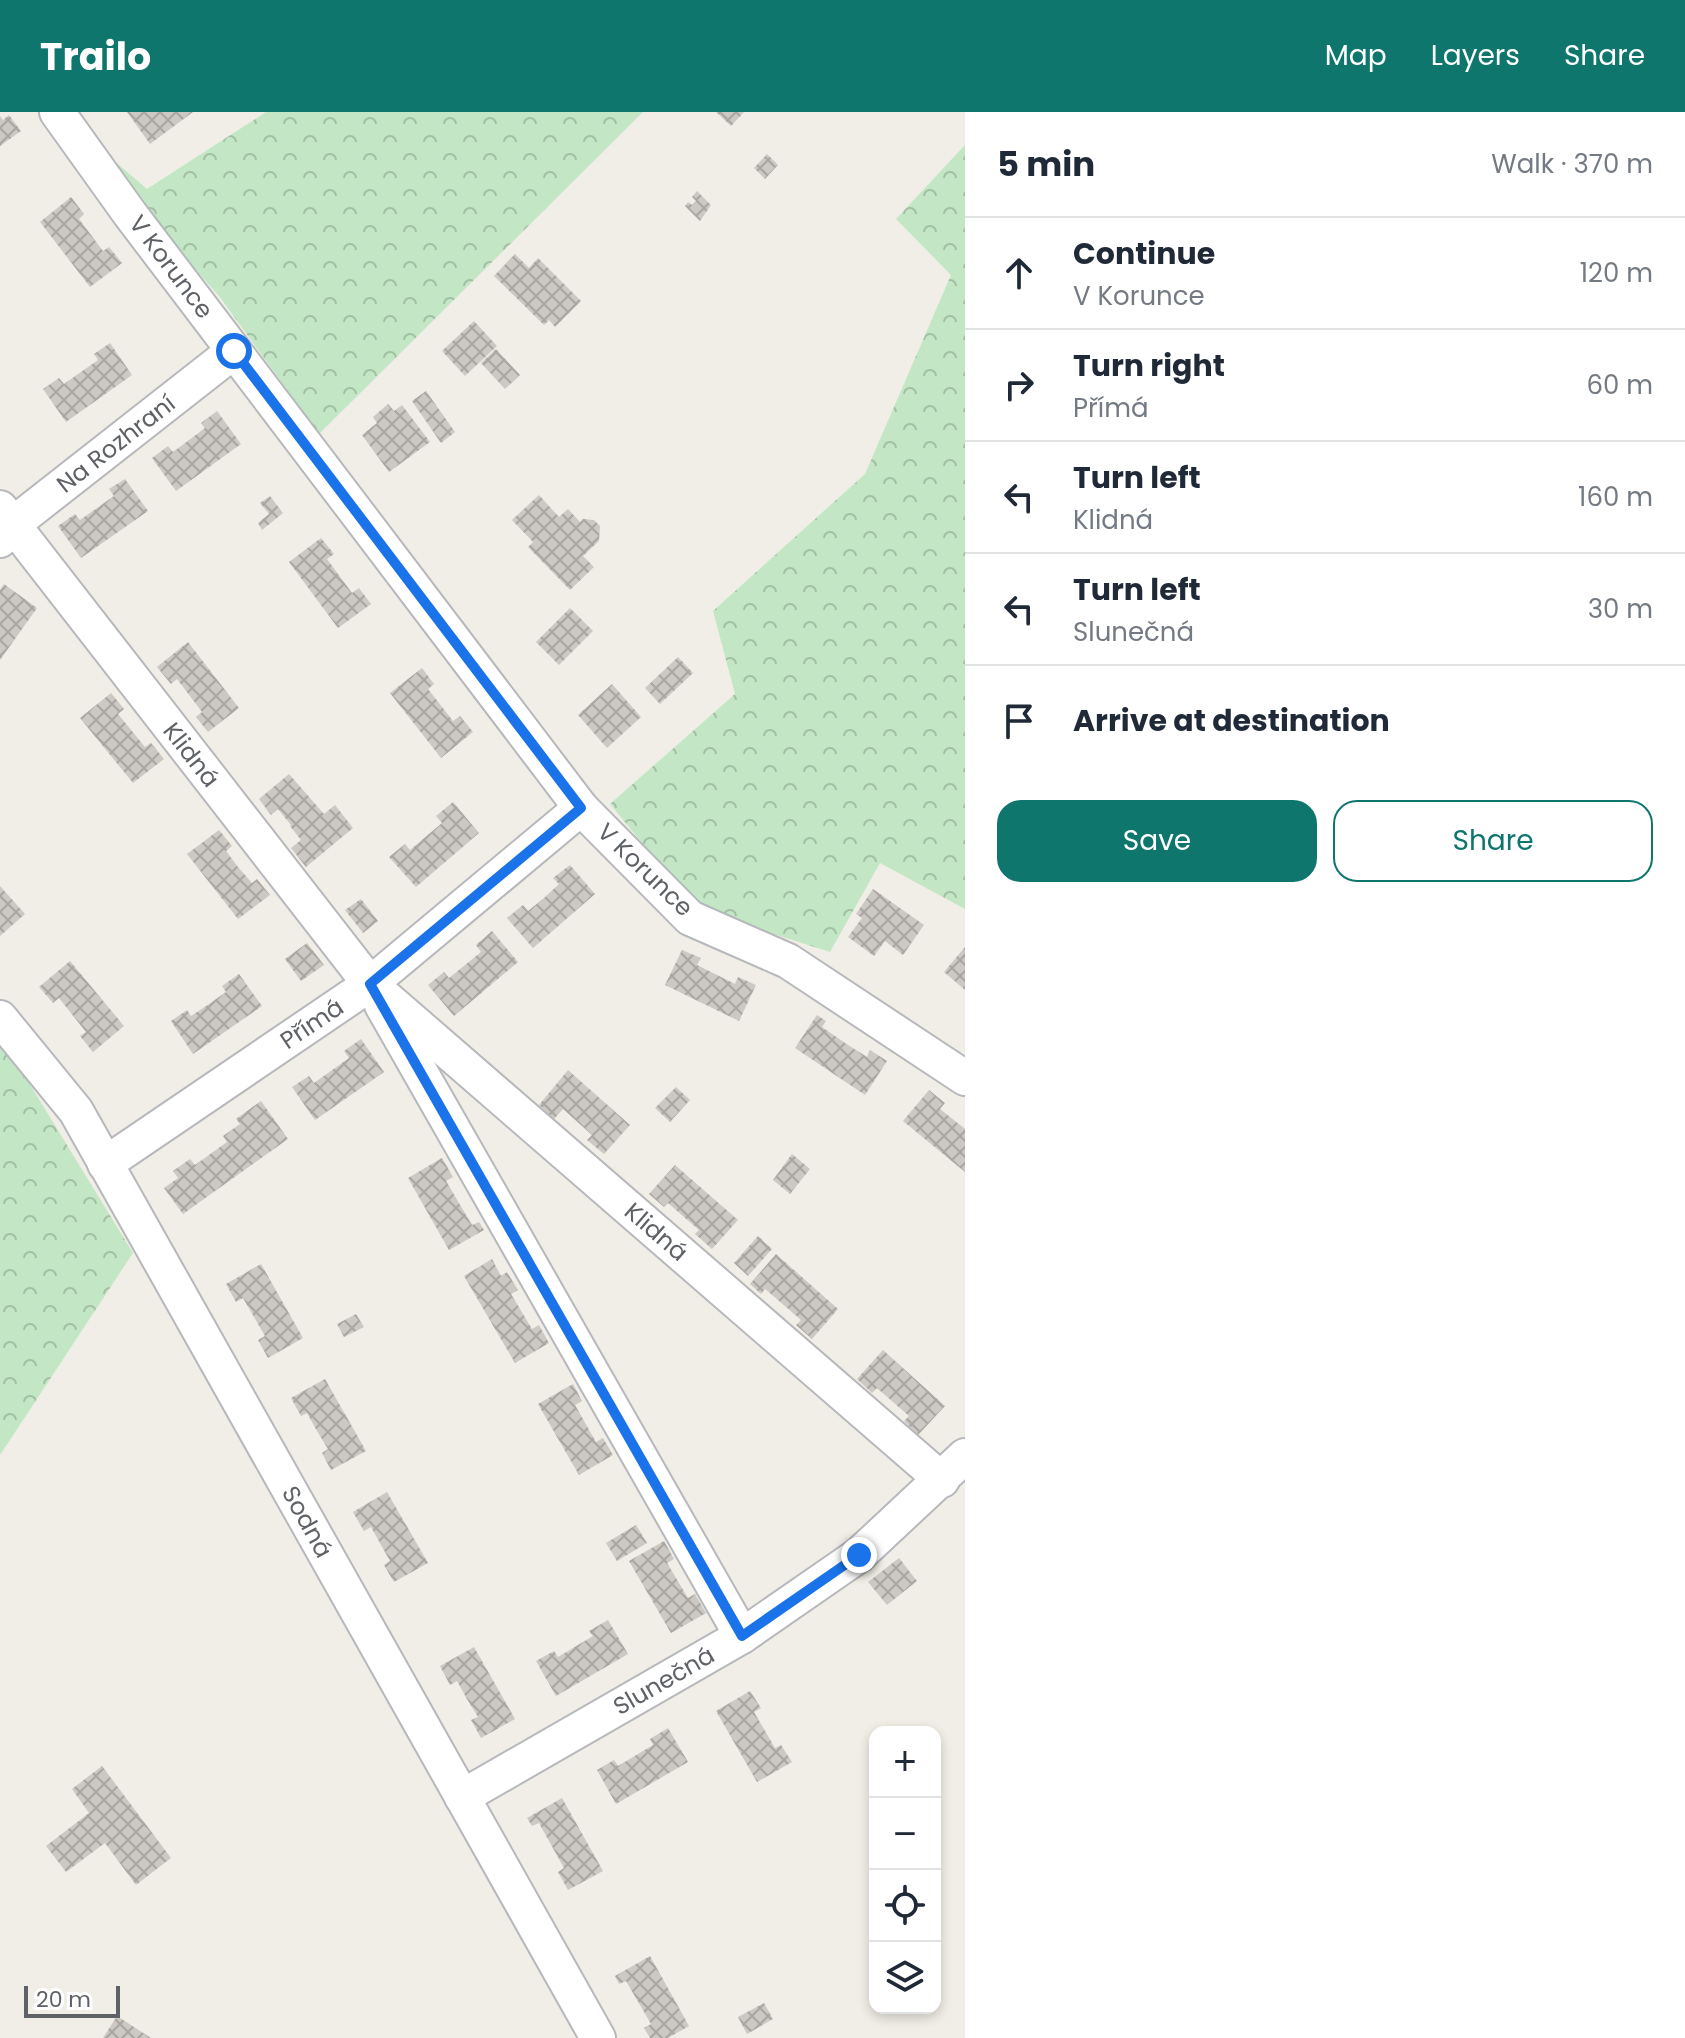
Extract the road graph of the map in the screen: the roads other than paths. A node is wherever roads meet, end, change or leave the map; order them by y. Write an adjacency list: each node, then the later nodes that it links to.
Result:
1 (57, 112): 2 (street, V Korunce)
2 (234, 351): 3 (street, Na Rozhraní); 4 (street, V Korunce)
3 (3, 523): 5 (street, Klidná)
4 (581, 808): 5 (street, Přímá); 7 (street, V Korunce)
5 (370, 984): 8 (street, Přímá); 9 (street, Klidná); 10 (street, Klidná)
6 (0, 1018): 8 (street, Sodná)
7 (964, 1075)
8 (105, 1164): 11 (street, Sodná)
9 (953, 1468): 10 (street, Slunečná)
10 (742, 1636): 11 (street, Slunečná)
11 (462, 1797): 12 (street, Sodná)
12 (598, 2038)

